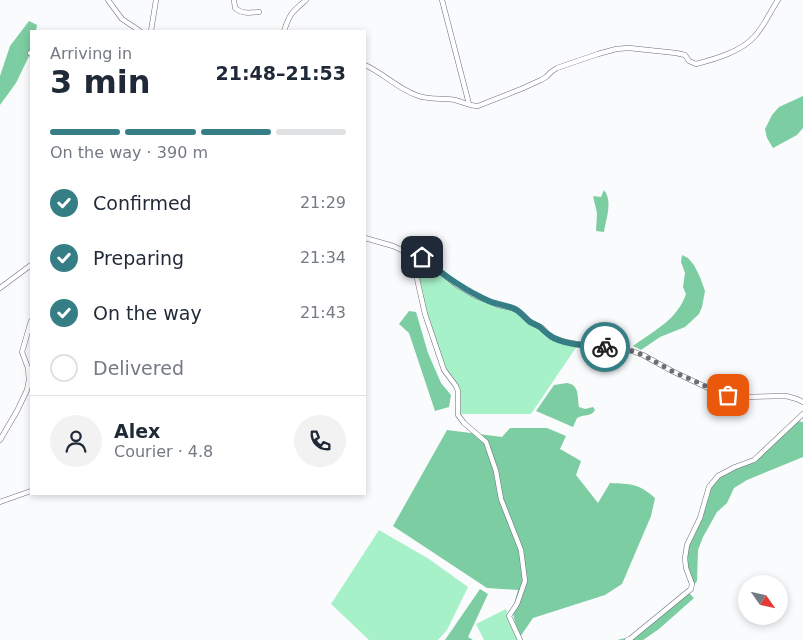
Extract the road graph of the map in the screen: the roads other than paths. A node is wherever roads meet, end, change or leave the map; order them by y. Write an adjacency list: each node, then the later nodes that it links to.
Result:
1 (108, 0): 10 (street)
2 (156, 0): 13 (street)
3 (234, 0): 9 (street)
4 (442, 0): 16 (street)
5 (778, 0): 16 (street)
6 (302, 1): 14 (street)
7 (252, 6): 9 (street)
8 (259, 12): 9 (street)
9 (252, 13)
10 (129, 24): 11 (street); 12 (street)
11 (128, 30)
12 (138, 30)
13 (151, 30)
14 (284, 30)
15 (366, 66): 16 (street)
16 (468, 104)
17 (366, 238): 18 (street)
18 (408, 253): 22 (street); 27 (street)
19 (30, 266): 20 (street)
20 (0, 288)
21 (30, 324): 24 (street)
22 (803, 402)
23 (803, 414): 28 (street)
24 (0, 440)
25 (30, 491): 26 (street)
26 (0, 502)
27 (520, 640)
28 (627, 640)

